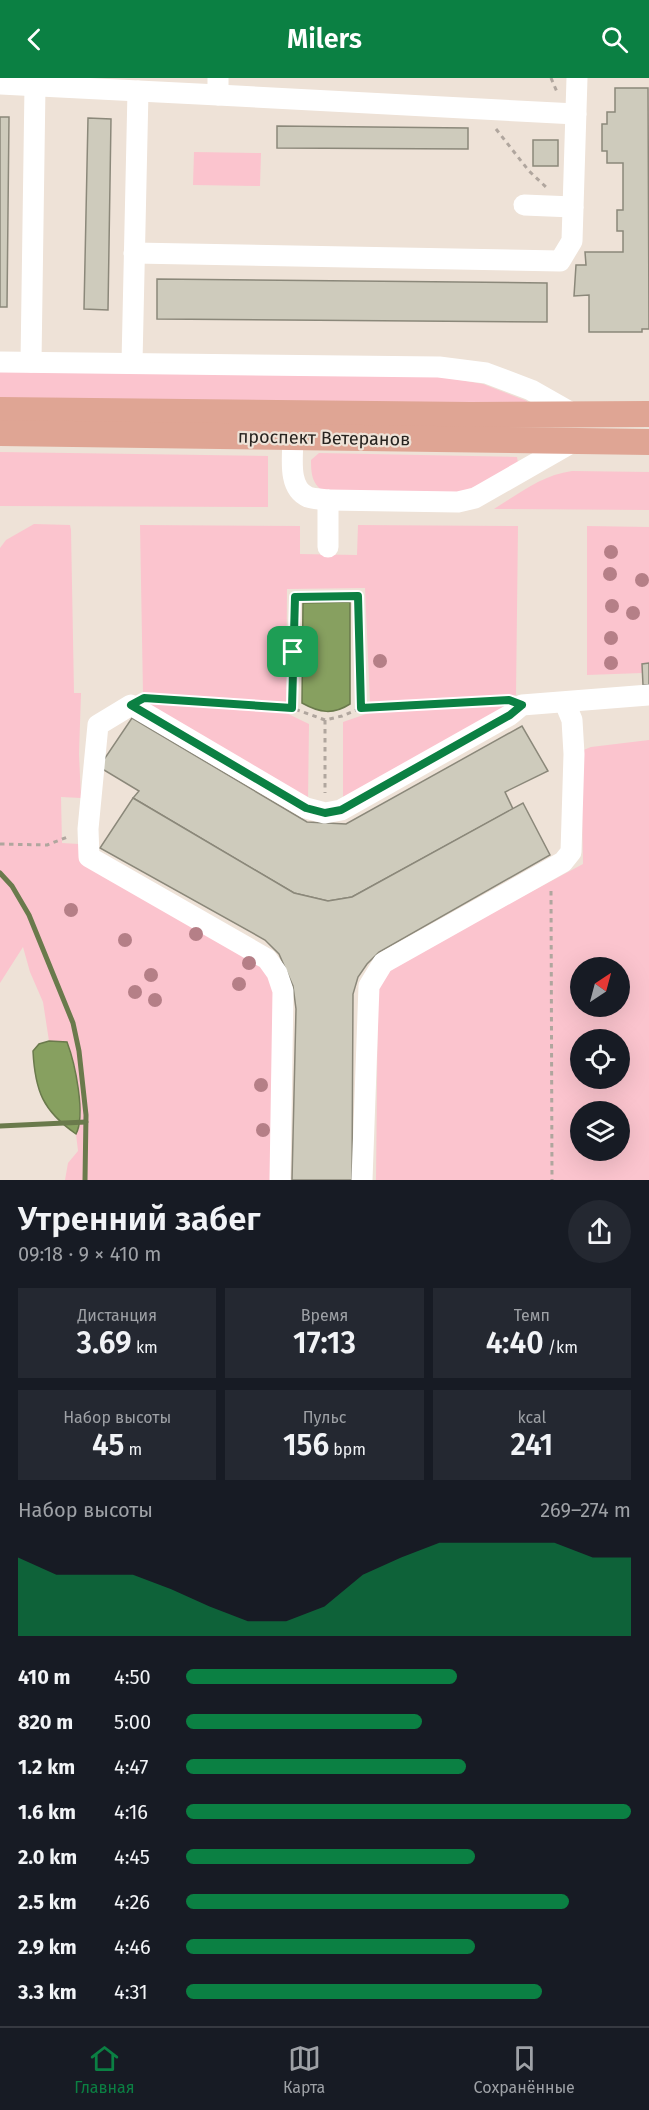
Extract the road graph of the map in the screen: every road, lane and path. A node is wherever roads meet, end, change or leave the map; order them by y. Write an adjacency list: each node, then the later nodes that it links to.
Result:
1 (577, 78): 8 (street)
2 (0, 84): 4 (street)
3 (114, 84): 4 (street); 6 (street)
4 (35, 86): 13 (street)
5 (218, 86): 6 (street); 7 (street)
6 (138, 90): 11 (street)
7 (472, 108): 8 (street); 10 (path)
8 (576, 114): 10 (street)
9 (524, 205): 10 (street)
10 (573, 207): 11 (street)
11 (134, 253): 14 (street)
12 (0, 362): 13 (street)
13 (31, 362): 14 (street)
14 (132, 363): 17 (street)
15 (0, 410): 17 (main road, проспект Ветеранов)
16 (649, 414): 17 (main road, проспект Ветеранов)
17 (575, 415)
18 (0, 433): 19 (main road, проспект Ветеранов)
19 (293, 438): 20 (main road, проспект Ветеранов); 22 (street)
20 (573, 441): 21 (main road, проспект Ветеранов); 22 (street)
21 (649, 442)
22 (328, 500): 23 (street)
23 (328, 547)
24 (649, 695): 25 (street)
25 (565, 703): 27 (street); 34 (street)
26 (131, 705): 28 (path); 31 (street); 32 (street)
27 (522, 705): 29 (path); 31 (street)
28 (292, 708): 29 (path); 30 (path)
29 (361, 708): 30 (path)
30 (325, 720): 31 (path)
31 (325, 813)
32 (88, 829): 33 (path); 35 (street)
33 (0, 844)
34 (551, 868): 36 (street); 37 (path)
35 (280, 1180)
36 (362, 1180)
37 (552, 1180)

